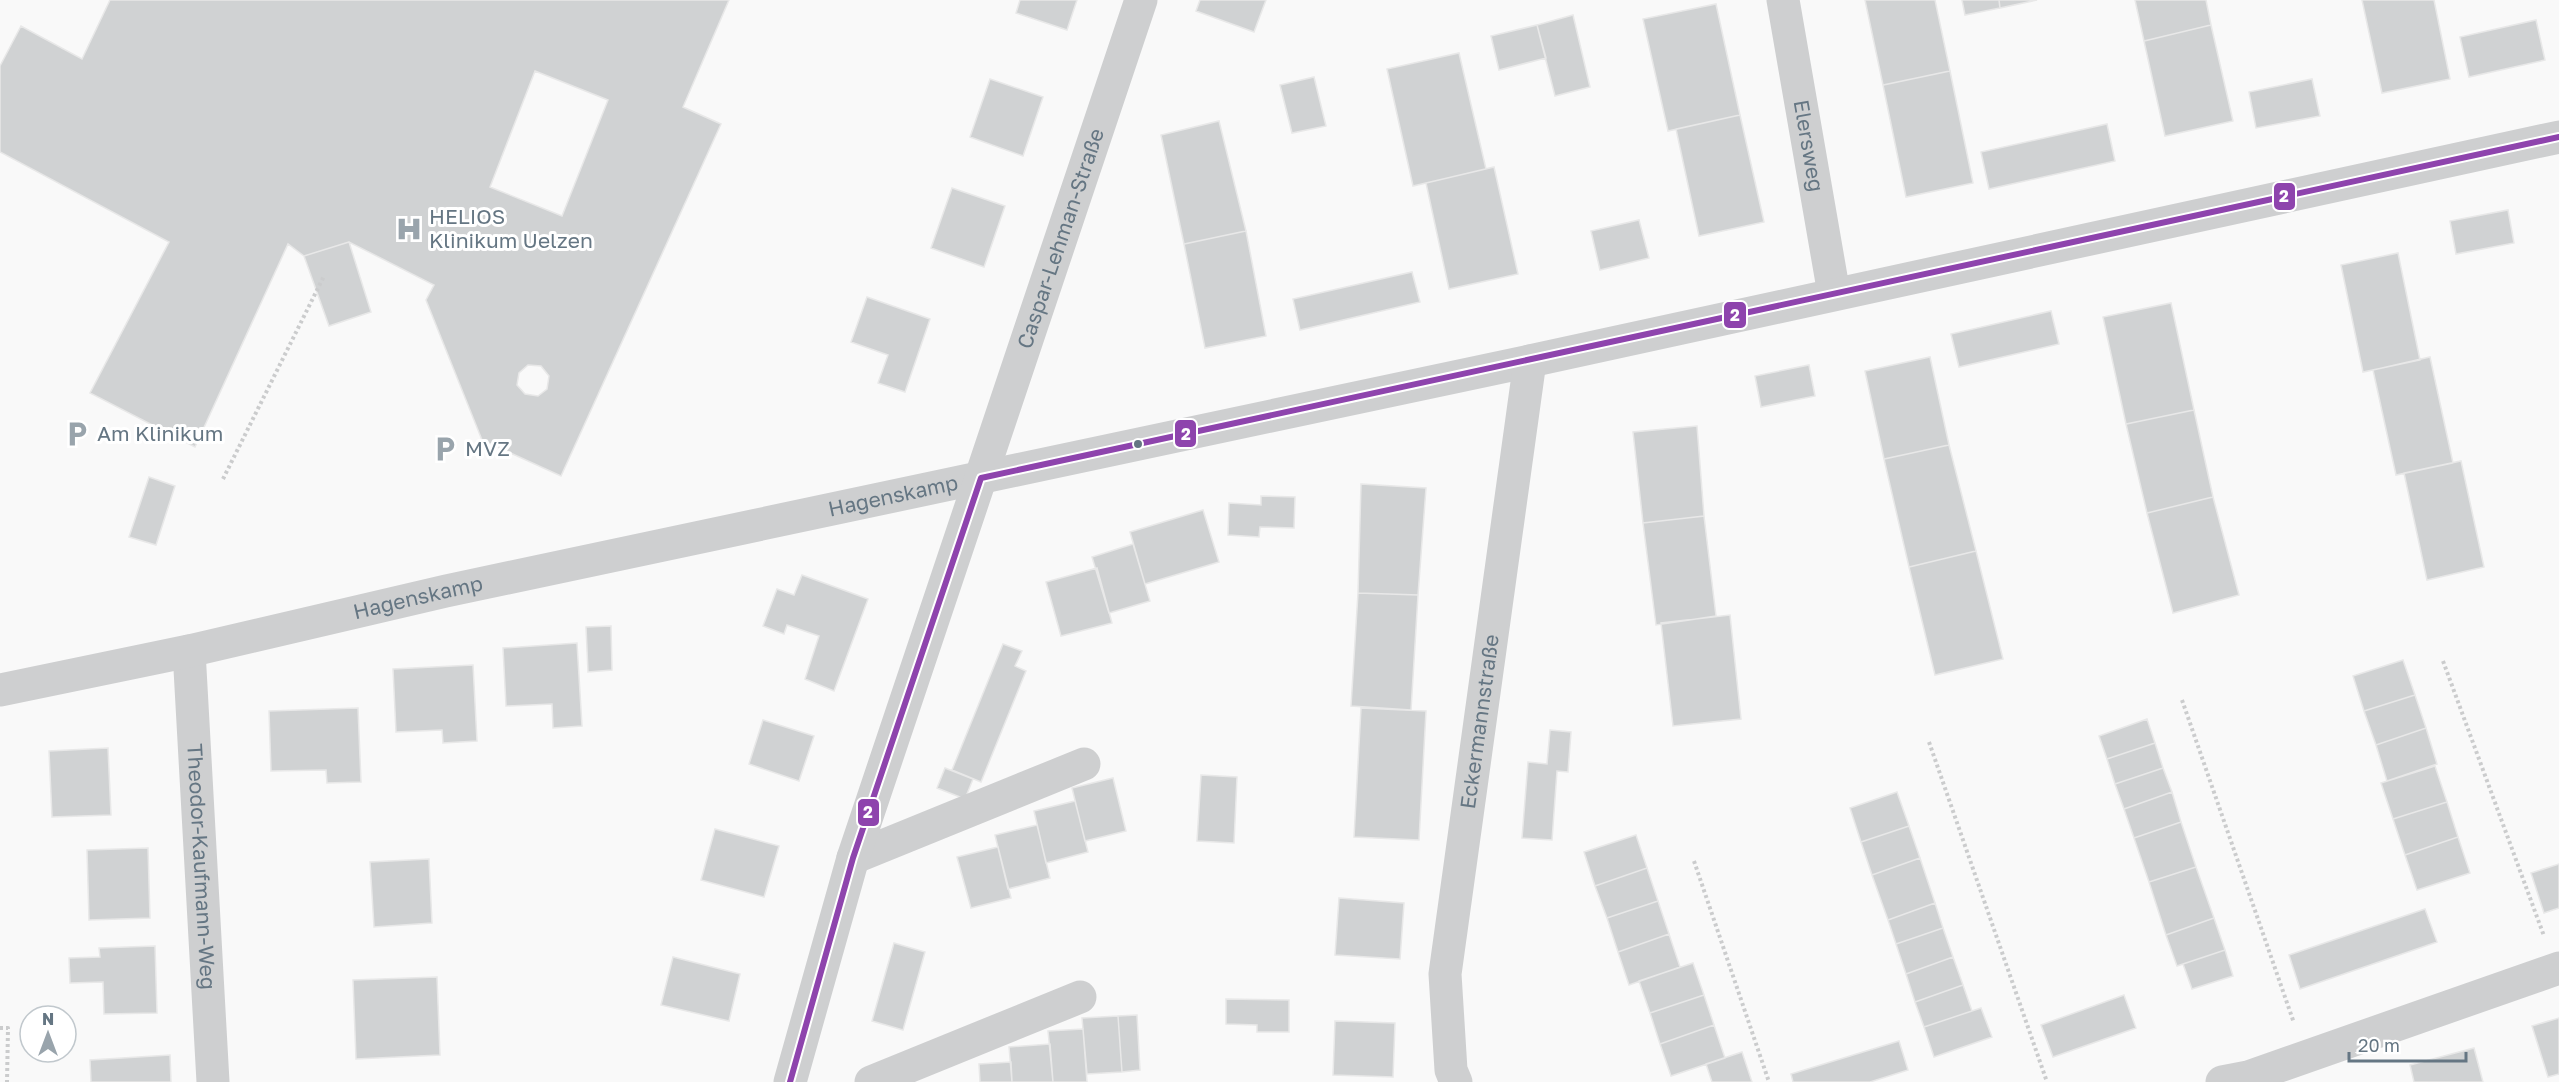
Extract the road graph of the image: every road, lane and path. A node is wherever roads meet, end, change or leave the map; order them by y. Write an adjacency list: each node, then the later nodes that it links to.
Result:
1 (1141, 0): 7 (street, Caspar-Lehman-Straße)
2 (1784, 0): 5 (street, Elersweg)
3 (2559, 137): 5 (street, Hagenskamp)
4 (324, 276): 8 (path)
5 (1834, 294): 6 (street, Hagenskamp)
6 (1530, 361): 7 (street, Hagenskamp); 25 (street, Eckermannstraße)
7 (981, 478): 9 (street, Hagenskamp); 15 (street, Caspar-Lehman-Straße)
8 (223, 479)
9 (189, 651): 11 (street, Hagenskamp); 22 (street, Theodor-Kaufmann-Weg)
10 (2443, 661): 17 (path)
11 (0, 690)
12 (2182, 700): 20 (path)
13 (1929, 742): 27 (path)
14 (1084, 764): 15 (street)
15 (853, 858): 23 (street, Caspar-Lehman-Straße)
16 (1694, 861): 26 (path)
17 (2558, 969): 20 (street)
18 (1080, 997): 24 (street)
19 (0, 1028): 21 (path)
20 (2306, 1057): 28 (street)
21 (8, 1082)
22 (213, 1082)
23 (790, 1082)
24 (871, 1082)
25 (1456, 1082)
26 (1769, 1082)
27 (2047, 1082)
28 (2222, 1082)

